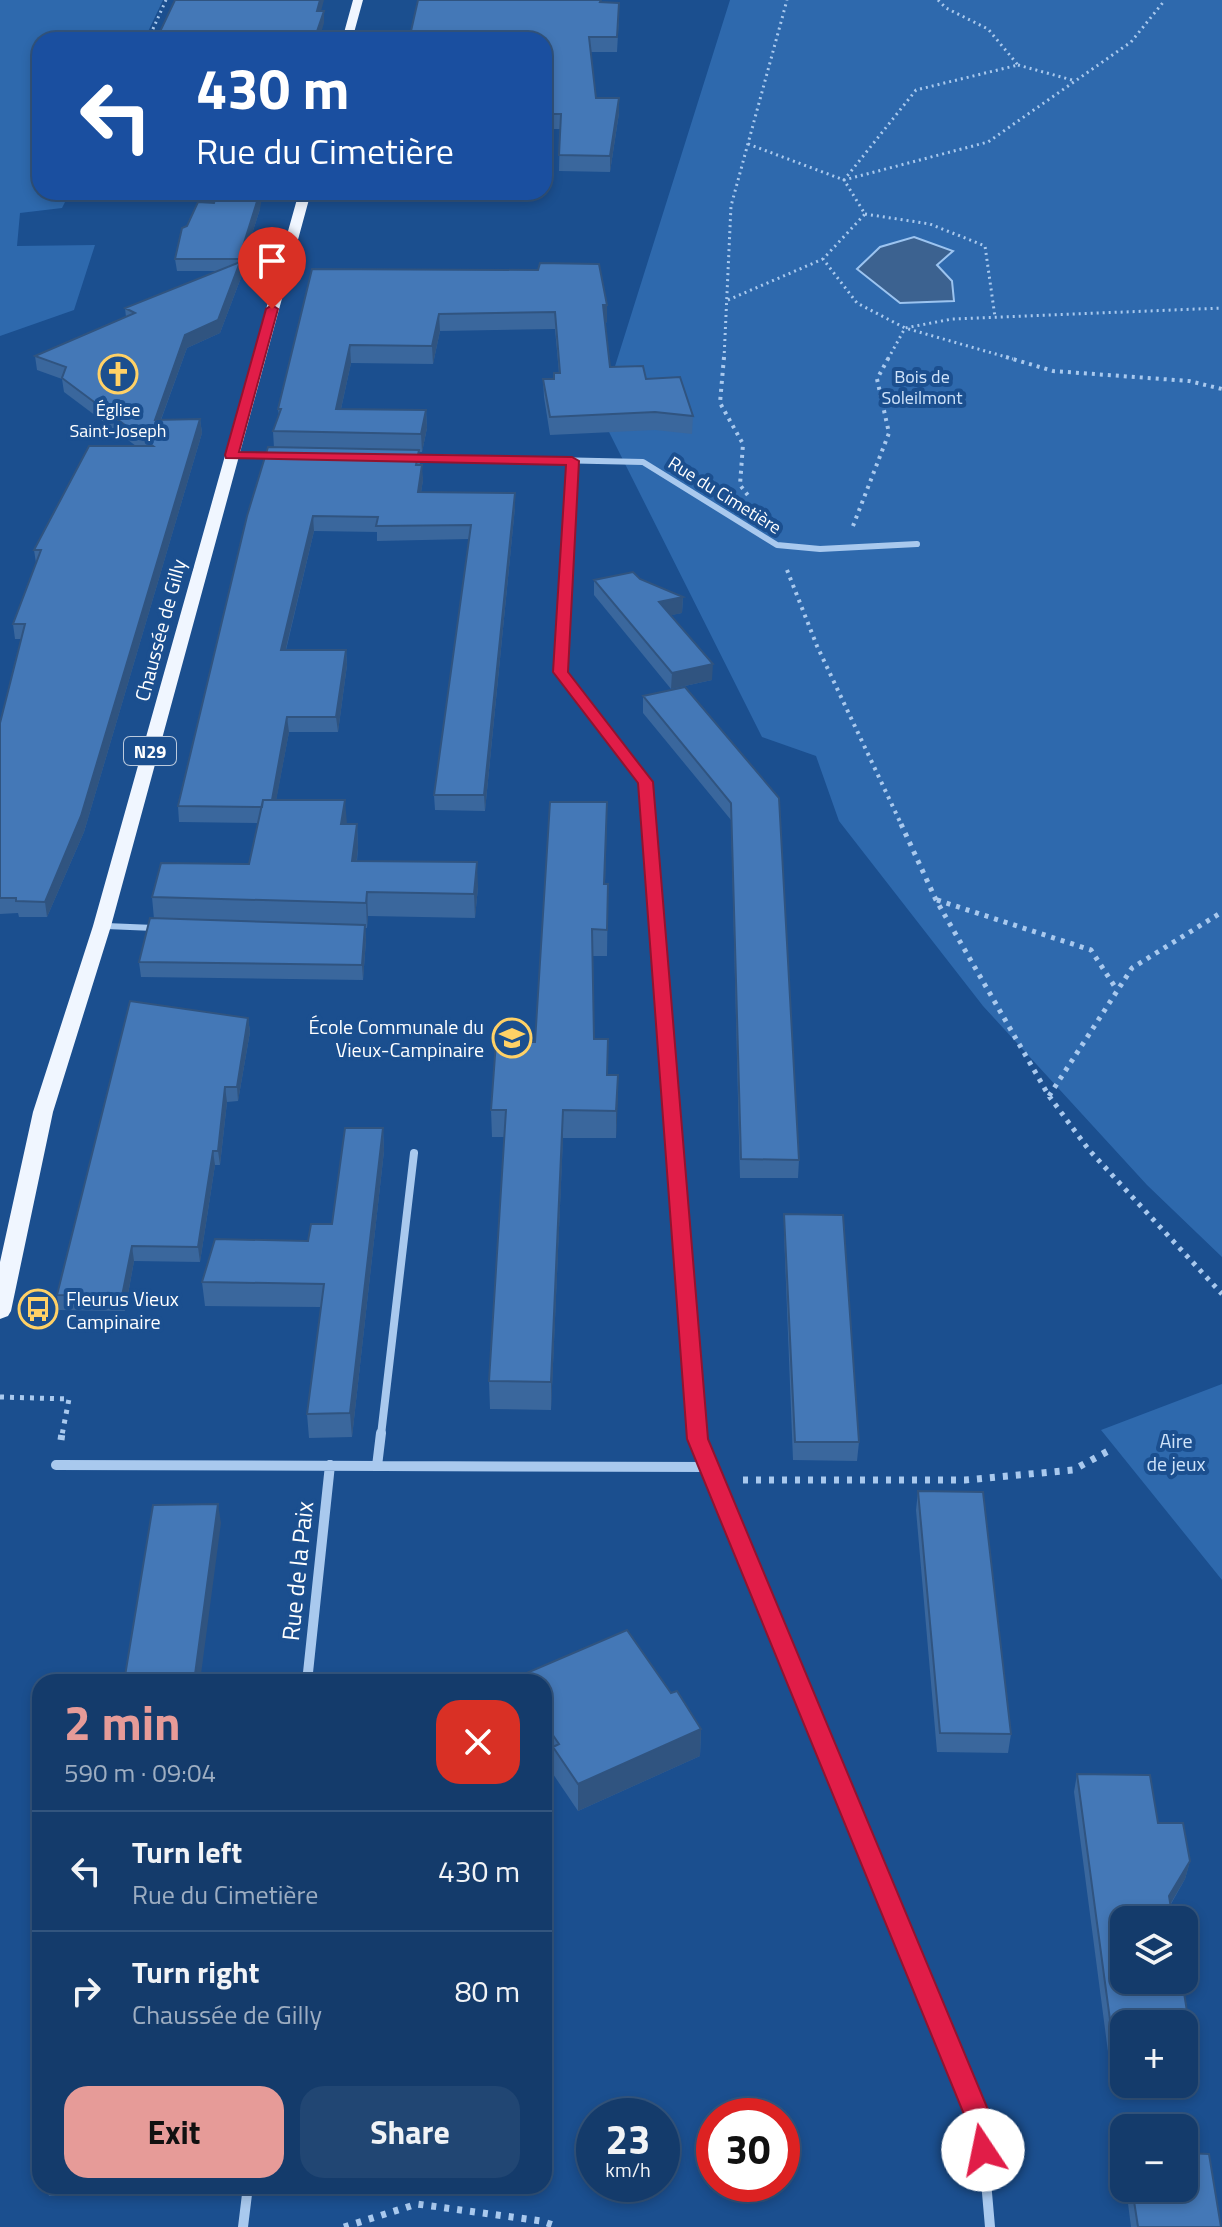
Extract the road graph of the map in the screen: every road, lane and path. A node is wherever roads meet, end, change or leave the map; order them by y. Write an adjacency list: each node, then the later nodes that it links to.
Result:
1 (166, 0): 6 (path)
2 (358, 0): 7 (main road)
3 (787, 0): 10 (path)
4 (938, 0): 8 (path)
5 (1165, 0): 9 (path)
6 (152, 32)
7 (349, 32)
8 (1018, 65): 9 (path); 11 (path)
9 (1073, 81): 11 (path)
10 (748, 144): 11 (path); 15 (path)
11 (844, 180): 13 (path)
12 (303, 200): 20 (main road, Chaussée de Gilly / N29)
13 (865, 214): 14 (path); 17 (path)
14 (823, 259): 15 (path); 18 (path)
15 (728, 300): 25 (path)
16 (1222, 308): 17 (path)
17 (995, 317): 18 (path)
18 (905, 328): 19 (path); 26 (path)
19 (1222, 389)
20 (231, 455): 21 (street); 29 (main road, Chaussée de Gilly / N29)
21 (276, 456)
22 (397, 457): 23 (street, Rue du Cimetière)
23 (572, 461): 25 (street, Rue du Cimetière); 41 (street)
24 (917, 544): 26 (street, Rue du Cimetière)
25 (777, 545): 26 (street, Rue du Cimetière); 27 (path)
26 (820, 549)
27 (936, 900): 31 (path); 32 (path)
28 (1222, 912): 31 (path)
29 (102, 926): 30 (lane); 35 (main road, Chaussée de Gilly / N29)
30 (165, 928)
31 (1117, 990): 32 (path)
32 (1049, 1096): 34 (path)
33 (414, 1153): 40 (street)
34 (1222, 1294)
35 (0, 1311)
36 (0, 1397): 38 (path)
37 (1110, 1450): 42 (path)
38 (56, 1465): 39 (street)
39 (330, 1465): 40 (street); 43 (street, Rue de la Paix)
40 (377, 1466): 41 (street)
41 (709, 1467): 42 (street)
42 (714, 1480): 48 (street)
43 (308, 1674)
44 (247, 2194): 45 (street)
45 (243, 2227)
46 (344, 2227): 47 (path)
47 (559, 2227)
48 (990, 2227)

